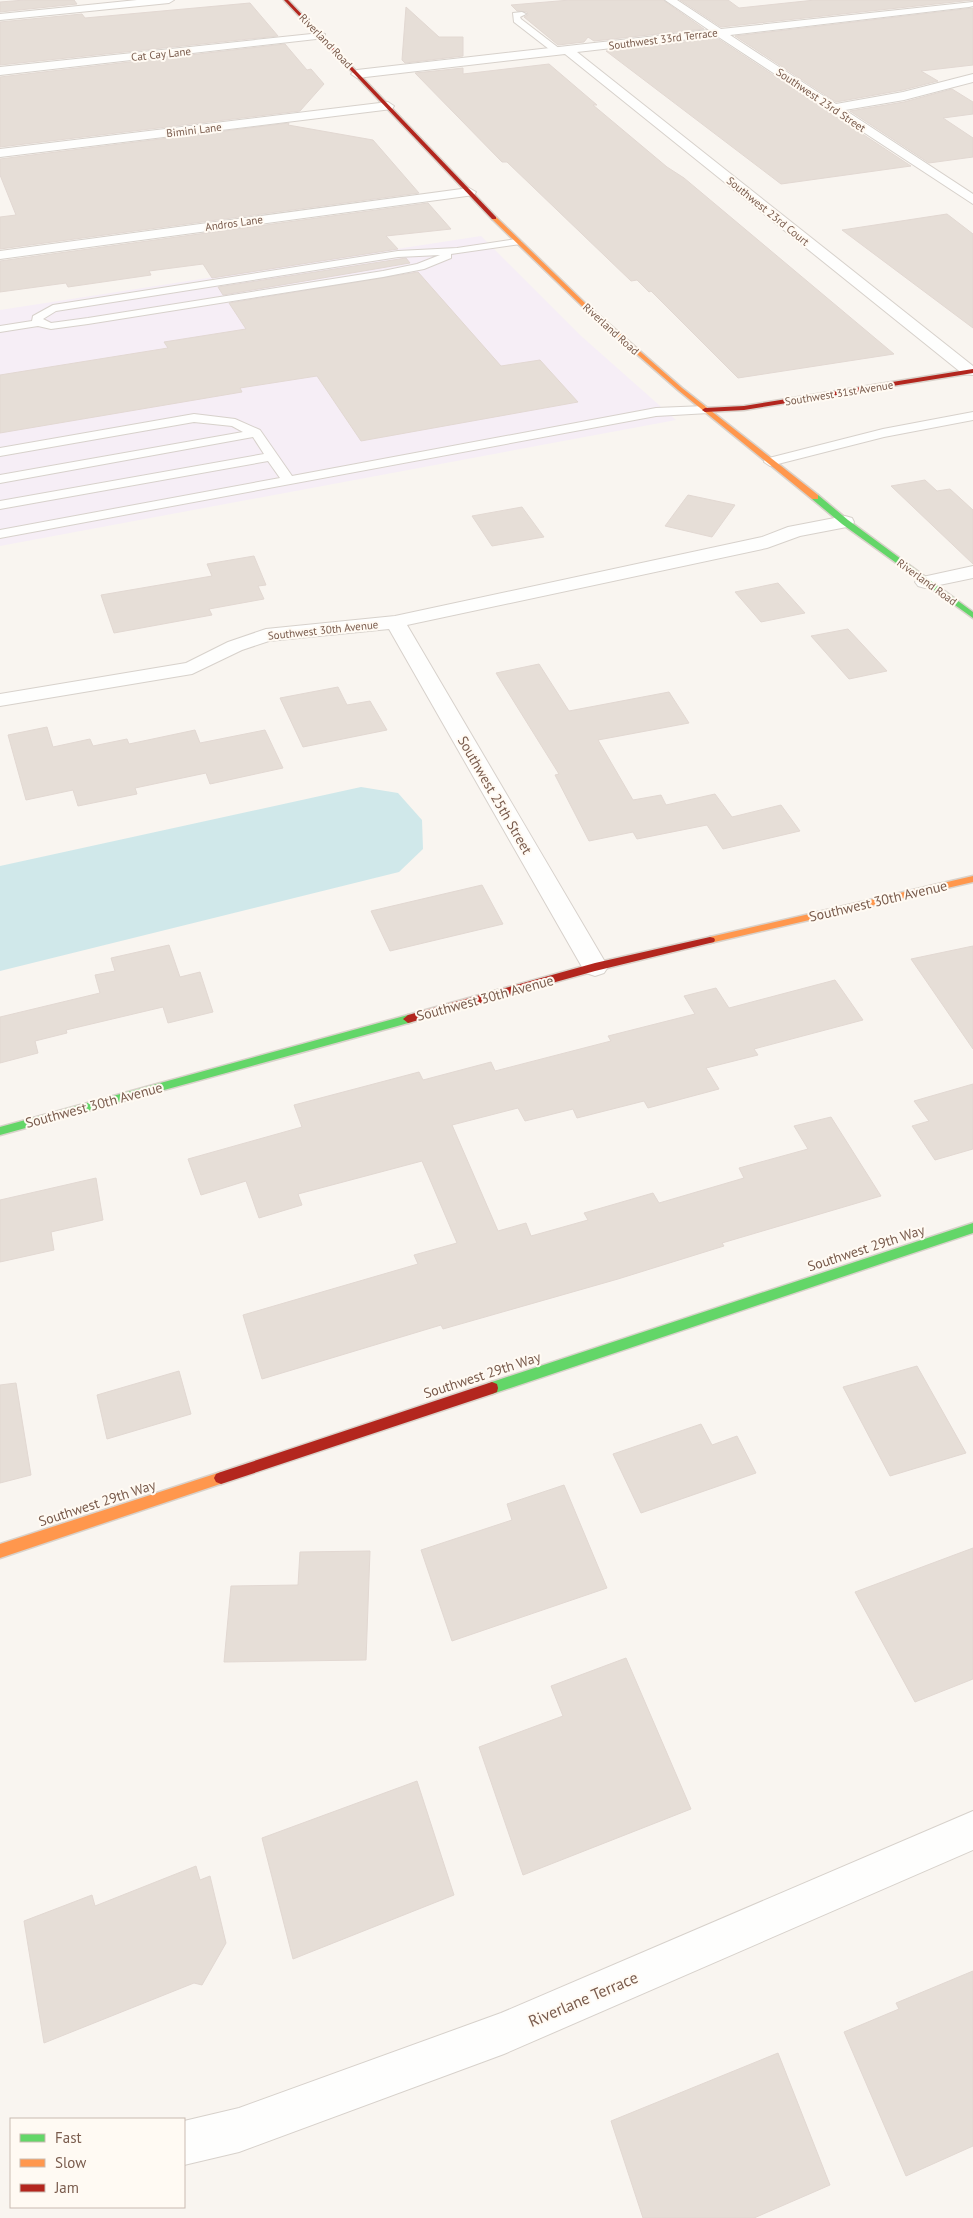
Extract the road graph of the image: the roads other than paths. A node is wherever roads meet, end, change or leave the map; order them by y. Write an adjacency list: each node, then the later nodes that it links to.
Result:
1 (169, 0): 4 (street)
2 (286, 0): 9 (street, Riverland Road)
3 (670, 0): 8 (street, Southwest 23rd Street)
4 (110, 3): 7 (street)
5 (968, 3): 8 (street, Southwest 33rd Terrace)
6 (522, 14): 10 (lane)
7 (0, 17)
8 (720, 33): 10 (street, Southwest 33rd Terrace); 15 (street, Southwest 23rd Street)
9 (321, 36): 11 (street, Cat Cay Lane); 12 (street, Riverland Road)
10 (562, 51): 12 (street, Southwest 33rd Terrace); 28 (street, Southwest 23rd Court)
11 (0, 72)
12 (357, 74): 14 (street, Riverland Road)
13 (973, 78): 15 (street)
14 (388, 106): 16 (street, Bimini Lane); 17 (street, Riverland Road)
15 (833, 108): 18 (street, Southwest 23rd Street)
16 (0, 153)
17 (469, 192): 19 (street, Riverland Road); 21 (street, Andros Lane)
18 (973, 200)
19 (517, 242): 20 (lane); 29 (street, Riverland Road)
20 (457, 250): 22 (lane); 23 (lane)
21 (0, 255)
22 (369, 259): 23 (lane); 25 (lane)
23 (383, 274): 24 (lane)
24 (88, 321): 25 (lane); 27 (lane)
25 (38, 323): 26 (lane)
26 (0, 330)
27 (93, 334)
28 (971, 371): 29 (street, Southwest 31st Avenue)
29 (705, 410): 34 (street, Riverland Road); 36 (lane)
30 (973, 416): 34 (lane)
31 (256, 433): 32 (lane); 33 (lane); 35 (lane)
32 (0, 452)
33 (273, 456): 36 (lane); 37 (lane)
34 (770, 462): 38 (street, Riverland Road)
35 (0, 479)
36 (288, 480): 39 (lane)
37 (0, 505)
38 (851, 527): 41 (street, Riverland Road); 43 (street, Southwest 30th Avenue)
39 (0, 534)
40 (973, 572): 41 (street)
41 (925, 582): 42 (street, Riverland Road)
42 (973, 616)
43 (395, 622): 44 (street, Southwest 30th Avenue); 46 (street, Southwest 25th Street)
44 (0, 700)
45 (973, 879): 46 (street, Southwest 30th Avenue)
46 (595, 967): 47 (street, Southwest 30th Avenue)
47 (0, 1131)
48 (973, 1228): 49 (street, Southwest 29th Way)
49 (0, 1551)
50 (973, 1830): 51 (street, Riverlane Terrace)
51 (185, 2143)

